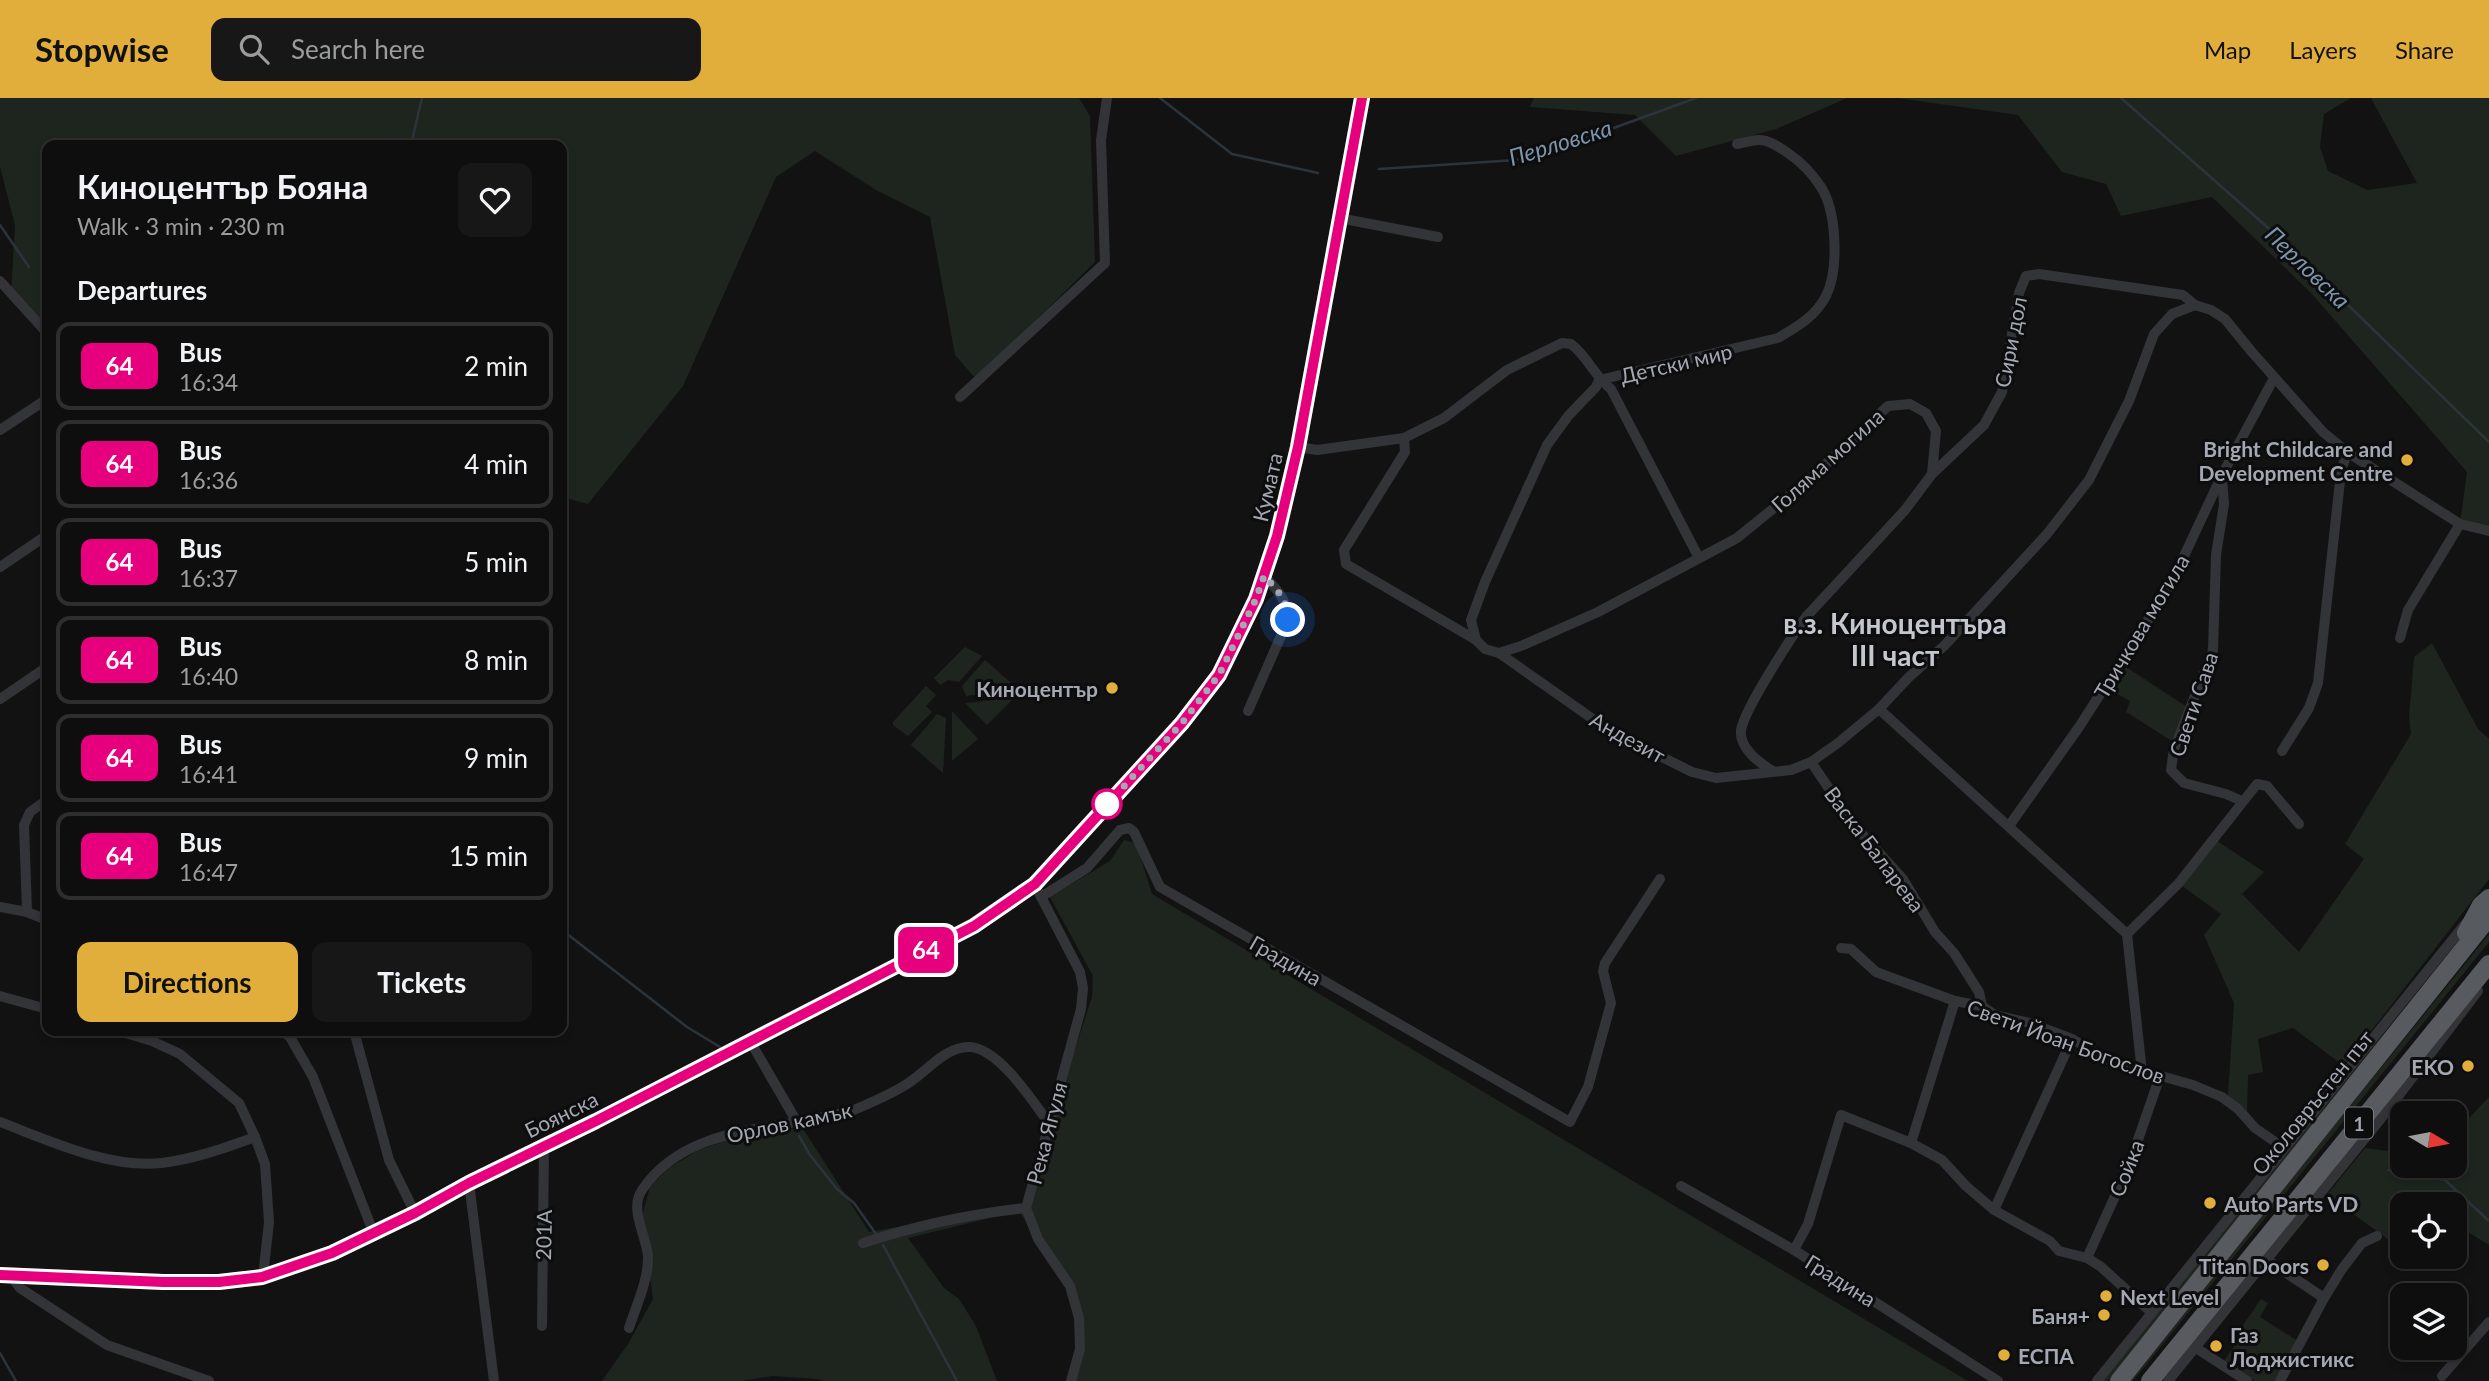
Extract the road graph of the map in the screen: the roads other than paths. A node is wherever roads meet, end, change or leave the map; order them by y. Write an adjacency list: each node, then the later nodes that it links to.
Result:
1 (1107, 98): 13 (street)
2 (1362, 98): 4 (main road, Кумата)
3 (1737, 144): 12 (street, Детски мир)
4 (1339, 218): 5 (street); 17 (main road, Кумата)
5 (1438, 237)
6 (0, 281): 7 (street)
7 (11, 295): 8 (street); 10 (street)
8 (0, 302)
9 (2195, 305): 11 (street); 19 (street, Сири дол); 32 (street)
10 (42, 328)
11 (2274, 378): 18 (street); 20 (street, Тричкова могила)
12 (1599, 380): 16 (street, Детски мир); 24 (street); 28 (street)
13 (960, 397)
14 (42, 402): 15 (street)
15 (0, 430)
16 (1404, 438): 17 (street, Детски мир); 28 (street)
17 (1298, 447): 26 (main road, Кумата)
18 (2347, 452): 21 (street); 34 (street)
19 (1933, 474): 24 (street, Голяма могила); 36 (street)
20 (2222, 475): 37 (street, Свети Сава); 40 (street, Тричкова могила)
21 (2460, 524): 22 (street); 27 (street)
22 (2489, 531)
23 (42, 538): 25 (street)
24 (1699, 558): 29 (street, Голяма могила)
25 (0, 567)
26 (1264, 576): 33 (street); 41 (main road, Кумата)
27 (2400, 638)
28 (1476, 640): 29 (street)
29 (1499, 653): 36 (street, Андезит)
30 (42, 670): 31 (street)
31 (0, 699)
32 (1880, 709): 35 (street); 40 (street)
33 (1248, 711)
34 (2282, 751)
35 (1811, 762): 36 (street); 54 (street, Васка Баларева)
36 (1773, 771)
37 (2242, 802): 39 (street); 48 (street)
38 (42, 804): 46 (street)
39 (2300, 824)
40 (2008, 827): 48 (street)
41 (1085, 828): 43 (main road, Боянска)
42 (1660, 879): 43 (street, Градина)
43 (1038, 891): 60 (main road, Боянска); 67 (street, Река Ягуля)
44 (0, 907): 46 (street)
45 (2486, 907): 72 (street); 99 (highway, Околовръстен път / 1)
46 (27, 912): 47 (street)
47 (42, 918)
48 (2127, 934): 62 (street)
49 (1841, 948): 53 (street, Свети Йоан Богослов)
50 (2489, 964): 61 (highway, 1)
51 (2489, 975): 64 (street)
52 (0, 996): 55 (street)
53 (1955, 1001): 54 (street, Свети Йоан Богослов); 70 (street)
54 (1982, 1006): 59 (street, Свети Йоан Богослов)
55 (42, 1008)
56 (136, 1036): 68 (street)
57 (289, 1036): 79 (street)
58 (355, 1036): 78 (street)
59 (2072, 1039): 62 (street, Свети Йоан Богослов); 77 (street)
60 (750, 1041): 66 (street); 71 (main road, Боянска)
61 (2409, 1063): 64 (highway); 74 (highway, 1)
62 (2142, 1072): 63 (street, Свети Йоан Богослов)
63 (2160, 1076): 72 (street, Свети Йоан Богослов); 83 (street, Сойка)
64 (2387, 1111): 69 (street)
65 (0, 1122): 68 (street)
66 (797, 1122): 67 (street, Орлов камък); 91 (street, Орлов камък)
67 (1048, 1122): 76 (street, Река Ягуля)
68 (255, 1137): 86 (street)
69 (2362, 1141): 74 (highway); 84 (street)
70 (1911, 1143): 77 (street); 82 (street)
71 (544, 1145): 73 (main road, Боянска); 90 (street, 201А)
72 (2284, 1148): 88 (street)
73 (469, 1183): 78 (main road, Боянска); 95 (street)
74 (2310, 1183): 100 (highway, 1)
75 (1681, 1185): 82 (street, Градина)
76 (1026, 1208): 81 (street); 96 (street, Река Ягуля)
77 (1994, 1210): 83 (street)
78 (415, 1213): 79 (main road, Боянска)
79 (374, 1234): 86 (main road, Боянска)
80 (2377, 1236): 87 (street)
81 (863, 1243)
82 (1794, 1251): 97 (street, Градина)
83 (2087, 1258): 88 (street)
84 (2267, 1260): 87 (street); 92 (street)
85 (5, 1275): 86 (main road, Боянска); 94 (street)
86 (262, 1277)
87 (2323, 1300): 103 (street)
88 (2152, 1313): 98 (street)
89 (2489, 1322): 93 (street)
90 (542, 1326)
91 (629, 1328)
92 (2196, 1348): 101 (street); 102 (street)
93 (2442, 1376)
94 (209, 1381)
95 (494, 1381)
96 (1071, 1381)
97 (1998, 1381)
98 (2096, 1381)
99 (2119, 1381)
100 (2150, 1381)
101 (2168, 1381)
102 (2247, 1381)
103 (2280, 1381)

